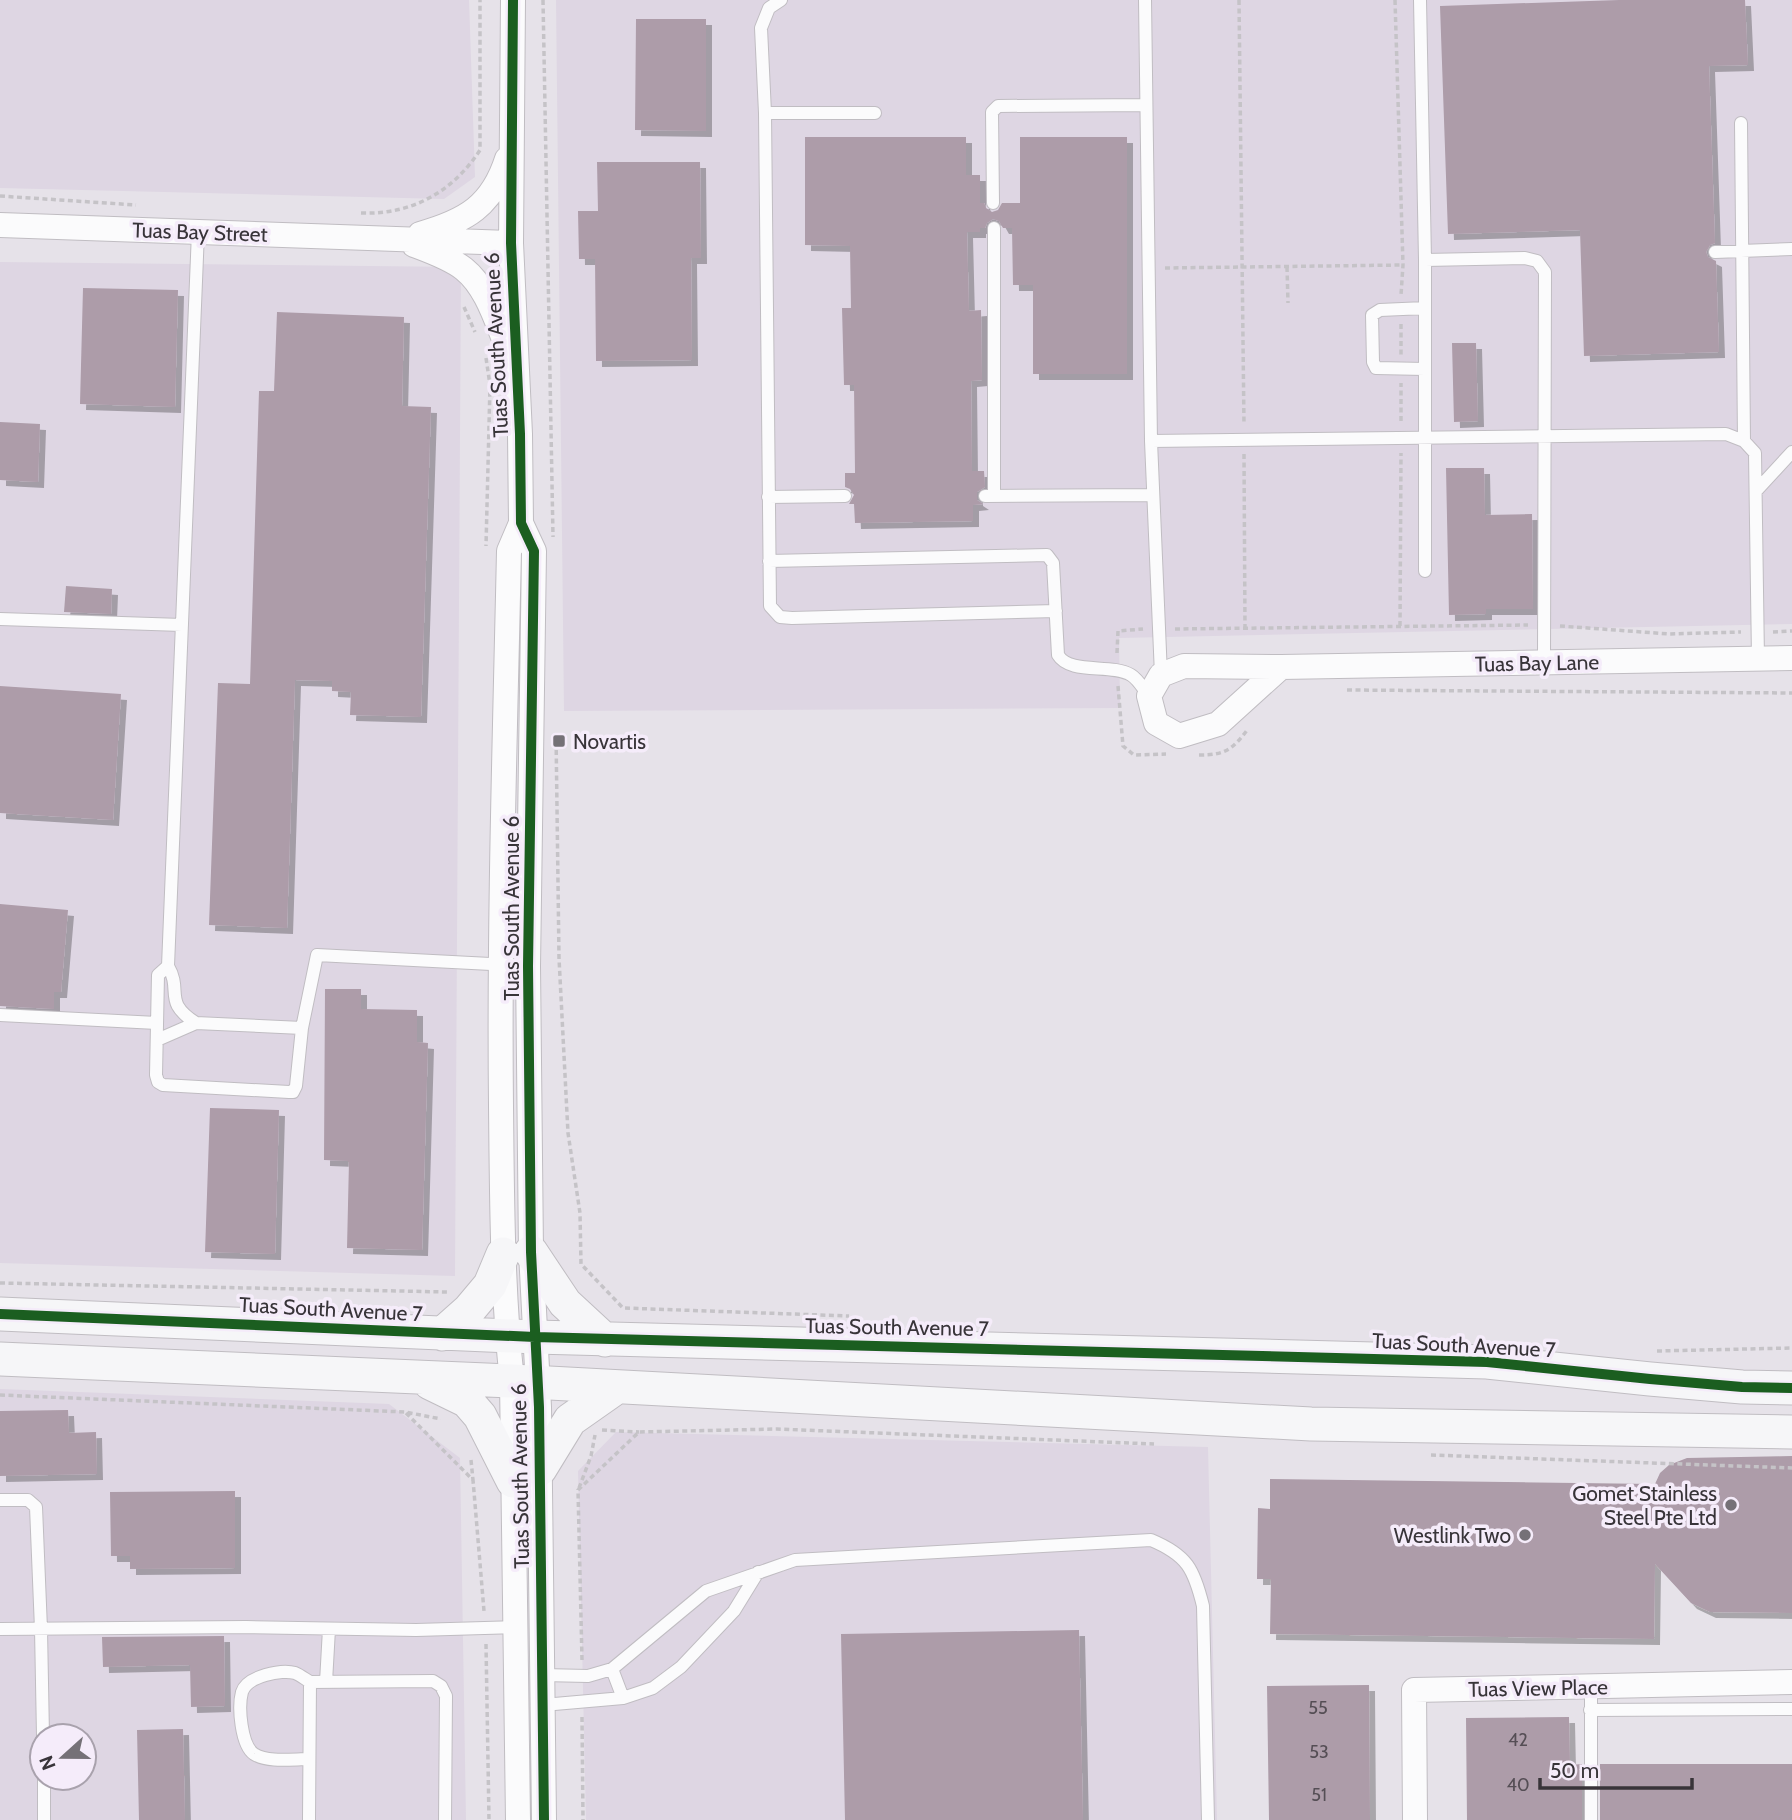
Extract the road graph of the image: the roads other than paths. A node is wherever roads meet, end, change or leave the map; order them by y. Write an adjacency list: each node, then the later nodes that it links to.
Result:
1 (513, 0): 9 (street, Tuas South Avenue 6)
2 (781, 0): 6 (lane)
3 (1144, 0): 5 (lane)
4 (1420, 0): 19 (lane)
5 (1146, 105): 10 (lane); 25 (lane)
6 (765, 113): 7 (lane); 30 (lane)
7 (875, 113)
8 (1741, 122): 17 (lane)
9 (510, 148): 14 (street, Tuas Bay Street); 15 (street, Tuas South Avenue 6)
10 (993, 203)
11 (0, 225): 13 (street, Tuas Bay Street)
12 (994, 228): 29 (lane)
13 (198, 232): 14 (street, Tuas Bay Street); 37 (lane)
14 (400, 239): 15 (street, Tuas Bay Street); 21 (street, Tuas Bay Street)
15 (511, 243): 21 (street, Tuas South Avenue 6)
16 (1792, 249): 17 (lane)
17 (1744, 251): 18 (lane); 26 (lane)
18 (1716, 252)
19 (1425, 260): 20 (lane); 23 (lane)
20 (1425, 308): 22 (lane); 22 (lane)
21 (516, 367): 32 (street, Tuas South Avenue 6)
22 (1425, 369): 24 (lane)
23 (1545, 436): 24 (lane); 26 (lane); 40 (lane)
24 (1425, 438): 25 (lane); 34 (lane)
25 (1151, 441): 29 (lane)
26 (1744, 441): 28 (lane)
27 (1792, 452): 28 (lane)
28 (1756, 491): 39 (lane)
29 (1153, 495): 42 (lane)
30 (768, 496): 31 (lane); 33 (lane)
31 (845, 496)
32 (521, 523): 44 (street, Tuas South Avenue 6); 45 (street, Tuas South Avenue 6)
33 (769, 561): 35 (lane); 35 (lane)
34 (1425, 571)
35 (1056, 611): 42 (lane)
36 (0, 619): 37 (lane)
37 (182, 625): 43 (lane)
38 (1792, 658): 39 (street, Tuas Bay Lane)
39 (1758, 659): 40 (street, Tuas Bay Lane)
40 (1544, 663): 41 (street, Tuas Bay Lane)
41 (1282, 667): 42 (street, Tuas Bay Lane); 42 (street)
42 (1155, 685)
43 (168, 966): 47 (lane); 48 (lane)
44 (500, 966): 45 (lane); 49 (lane); 51 (street, Tuas South Avenue 6)
45 (528, 966): 51 (street, Tuas South Avenue 6)
46 (0, 1015): 47 (lane)
47 (157, 1023): 50 (lane)
48 (196, 1024): 49 (lane); 50 (lane)
49 (302, 1028): 50 (lane)
50 (157, 1040)
51 (517, 1253): 53 (street); 54 (street, Tuas South Avenue 6); 55 (street)
52 (0, 1314): 53 (street, Tuas South Avenue 7)
53 (442, 1334): 54 (street, Tuas South Avenue 7)
54 (521, 1337): 55 (street, Tuas South Avenue 7); 58 (street, Tuas South Avenue 6)
55 (605, 1340): 60 (street, Tuas South Avenue 7)
56 (0, 1359): 57 (street)
57 (422, 1378): 58 (street); 62 (street)
58 (525, 1382): 59 (street); 62 (street, Tuas South Avenue 6)
59 (617, 1387): 61 (street); 62 (street)
60 (1792, 1388)
61 (1792, 1432)
62 (526, 1475): 65 (street, Tuas South Avenue 6); 70 (street, Tuas South Avenue 6)
63 (0, 1500): 67 (lane)
64 (758, 1572): 69 (lane); 74 (lane); 86 (lane)
65 (515, 1627): 68 (lane); 84 (street, Tuas South Avenue 6)
66 (0, 1629): 67 (lane)
67 (41, 1629): 68 (lane); 78 (lane)
68 (329, 1629): 72 (lane)
69 (612, 1669): 70 (lane); 74 (lane)
70 (542, 1675): 76 (street, Tuas South Avenue 6)
71 (310, 1682): 72 (lane); 79 (lane); 79 (lane)
72 (326, 1682): 83 (lane)
73 (1792, 1682): 75 (street, Tuas View Place)
74 (623, 1698): 76 (lane)
75 (1590, 1699): 77 (lane); 87 (street, Tuas View Place); 88 (lane)
76 (543, 1704): 85 (street, Tuas South Avenue 6)
77 (1792, 1709)
78 (43, 1722)
79 (309, 1759): 82 (lane)
80 (44, 1792): 81 (lane)
81 (44, 1820)
82 (309, 1820)
83 (445, 1820)
84 (518, 1820)
85 (544, 1820)
86 (1208, 1820)
87 (1415, 1820)
88 (1591, 1820)

